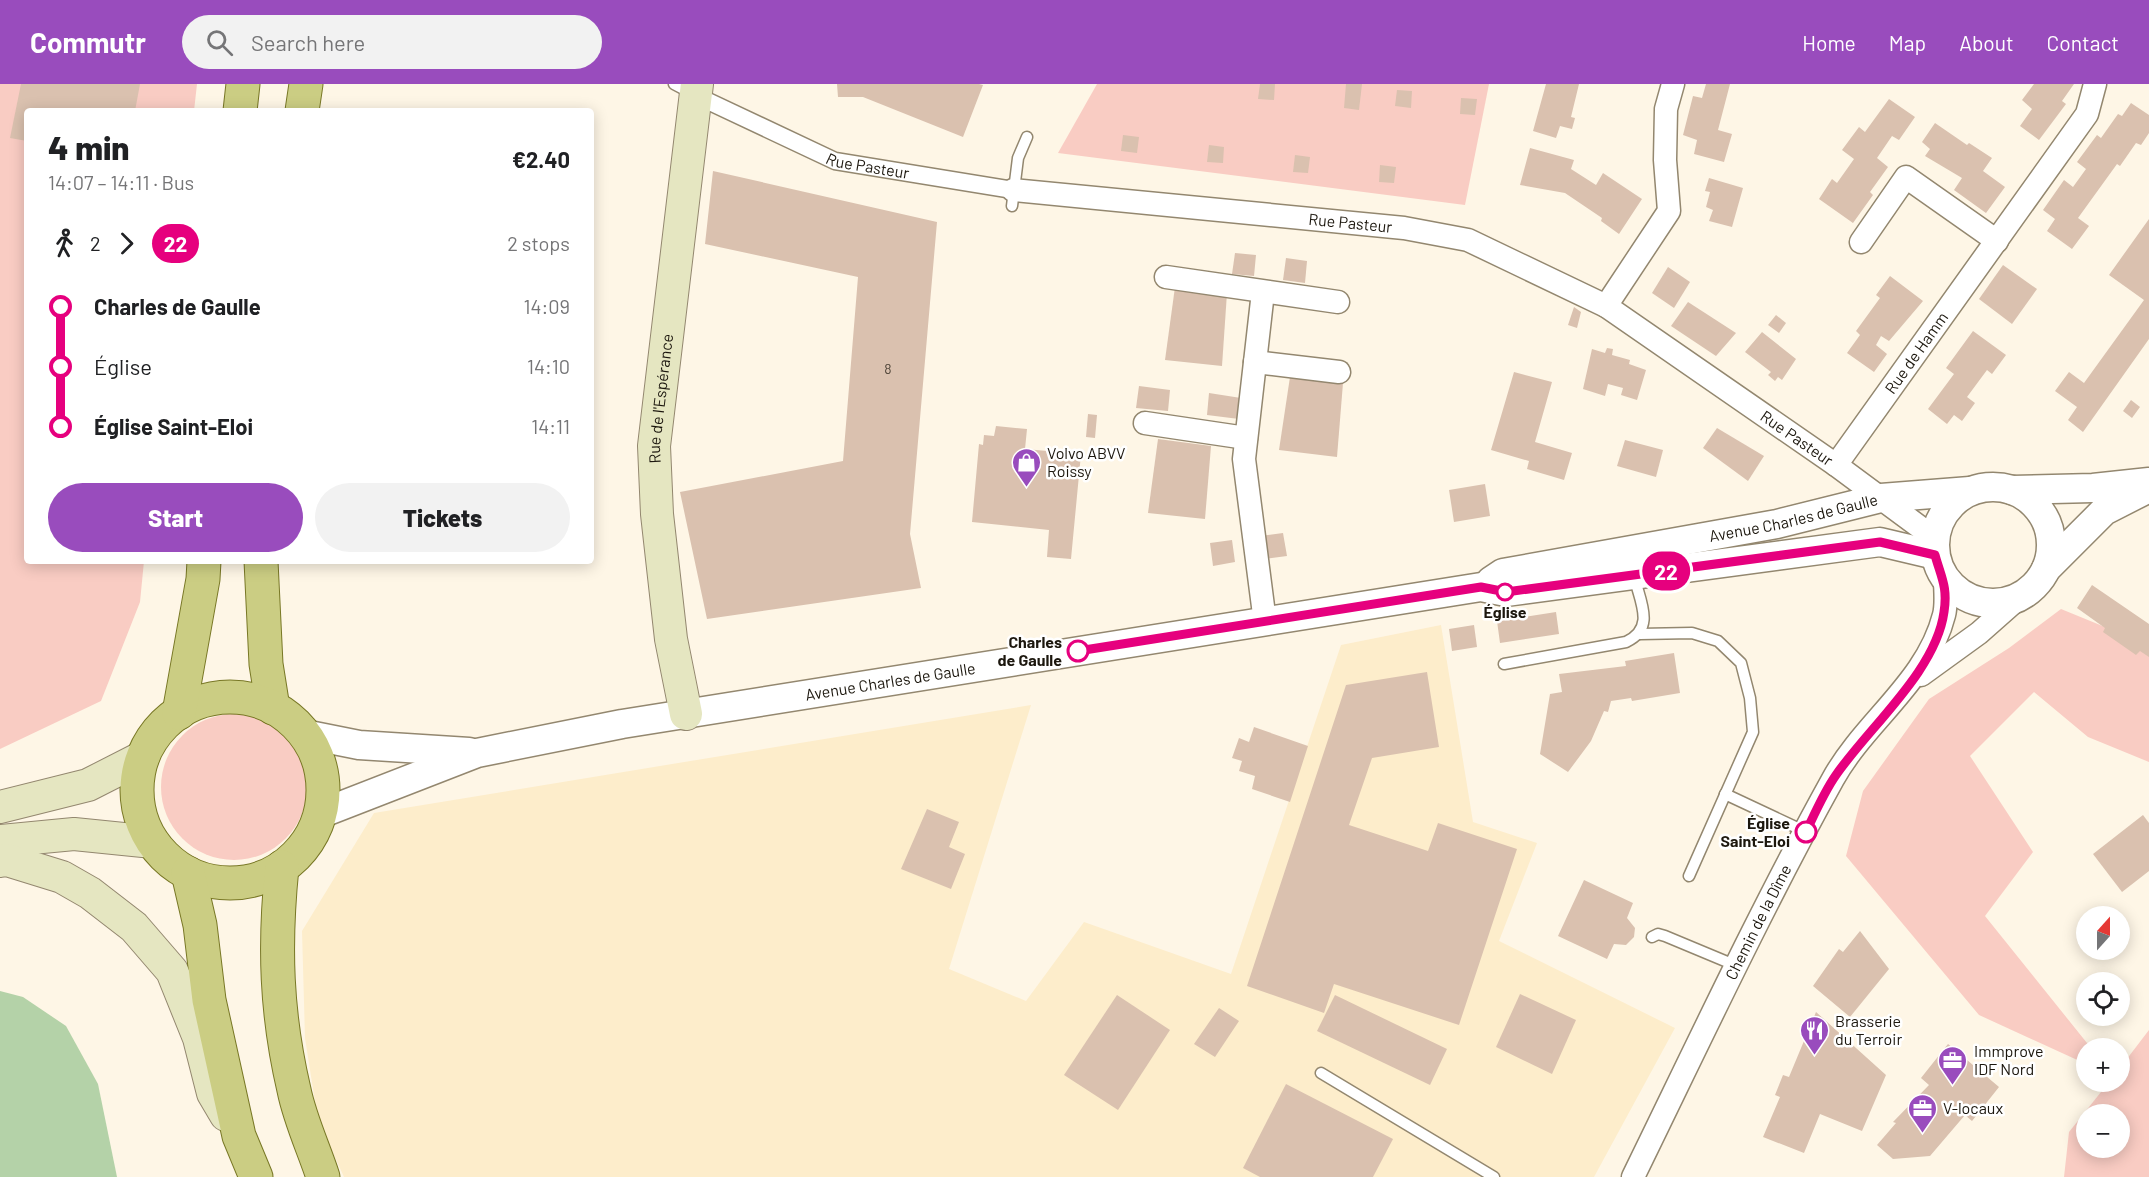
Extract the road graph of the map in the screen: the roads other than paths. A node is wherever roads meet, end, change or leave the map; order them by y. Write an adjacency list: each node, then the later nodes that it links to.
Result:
1 (243, 84): 6 (main road)
2 (306, 84): 7 (main road)
3 (1673, 84): 15 (street)
4 (2095, 84): 10 (street, Rue de Hamm)
5 (689, 88): 9 (street, Rue Pasteur); 38 (main road, Rue de l'Espérance)
6 (240, 108)
7 (302, 108)
8 (1027, 137): 9 (lane)
9 (1012, 198): 15 (street, Rue Pasteur)
10 (1997, 241): 11 (street); 20 (street, Rue de Hamm)
11 (1861, 242)
12 (1167, 277): 13 (street)
13 (1263, 292): 14 (street); 16 (street)
14 (1338, 302)
15 (1606, 306): 20 (street, Rue Pasteur)
16 (1255, 362): 17 (street); 19 (street)
17 (1339, 372)
18 (1145, 423): 19 (street)
19 (1246, 438): 32 (street)
20 (1836, 465): 25 (street, Rue Pasteur)
21 (2149, 482): 23 (street)
22 (2149, 488): 30 (street)
23 (2012, 490): 24 (street); 30 (street)
24 (1970, 491): 25 (street, Avenue Charles de Gaulle); 26 (street)
25 (1881, 498): 26 (street, Rue Pasteur); 29 (street, Avenue Charles de Gaulle)
26 (1938, 556): 29 (street, Avenue Charles de Gaulle); 31 (street); 35 (street, Chemin de la Dîme)
27 (204, 564): 37 (main road)
28 (261, 564): 36 (main road)
29 (1627, 564): 32 (street, Avenue Charles de Gaulle); 33 (lane)
30 (2046, 569): 31 (street)
31 (2022, 595): 35 (street, Chemin de la Dîme)
32 (1265, 622): 38 (street, Avenue Charles de Gaulle)
33 (1640, 634): 34 (lane); 42 (lane)
34 (1504, 664)
35 (1908, 685): 45 (street, Chemin de la Dîme)
36 (273, 708): 37 (main road); 39 (main road)
37 (179, 713): 41 (main road)
38 (686, 714): 40 (street, Avenue Charles de Gaulle)
39 (304, 734): 40 (street, Avenue Charles de Gaulle); 44 (main road)
40 (477, 753): 44 (street, Avenue Charles de Gaulle)
41 (143, 757): 43 (main road); 47 (main road)
42 (1725, 794): 45 (lane); 51 (lane)
43 (0, 807)
44 (320, 814): 49 (main road)
45 (1806, 832): 53 (street, Chemin de la Dîme)
46 (0, 841): 47 (main road)
47 (153, 842): 50 (main road)
48 (0, 861): 55 (main road)
49 (282, 867): 50 (main road); 57 (main road)
50 (188, 873): 55 (main road)
51 (1689, 876)
52 (1652, 937): 53 (lane)
53 (1737, 966): 59 (street, Chemin de la Dîme)
54 (1321, 1073): 58 (lane)
55 (239, 1136): 56 (main road)
56 (256, 1177)
57 (323, 1177)
58 (1494, 1177)
59 (1633, 1177)

